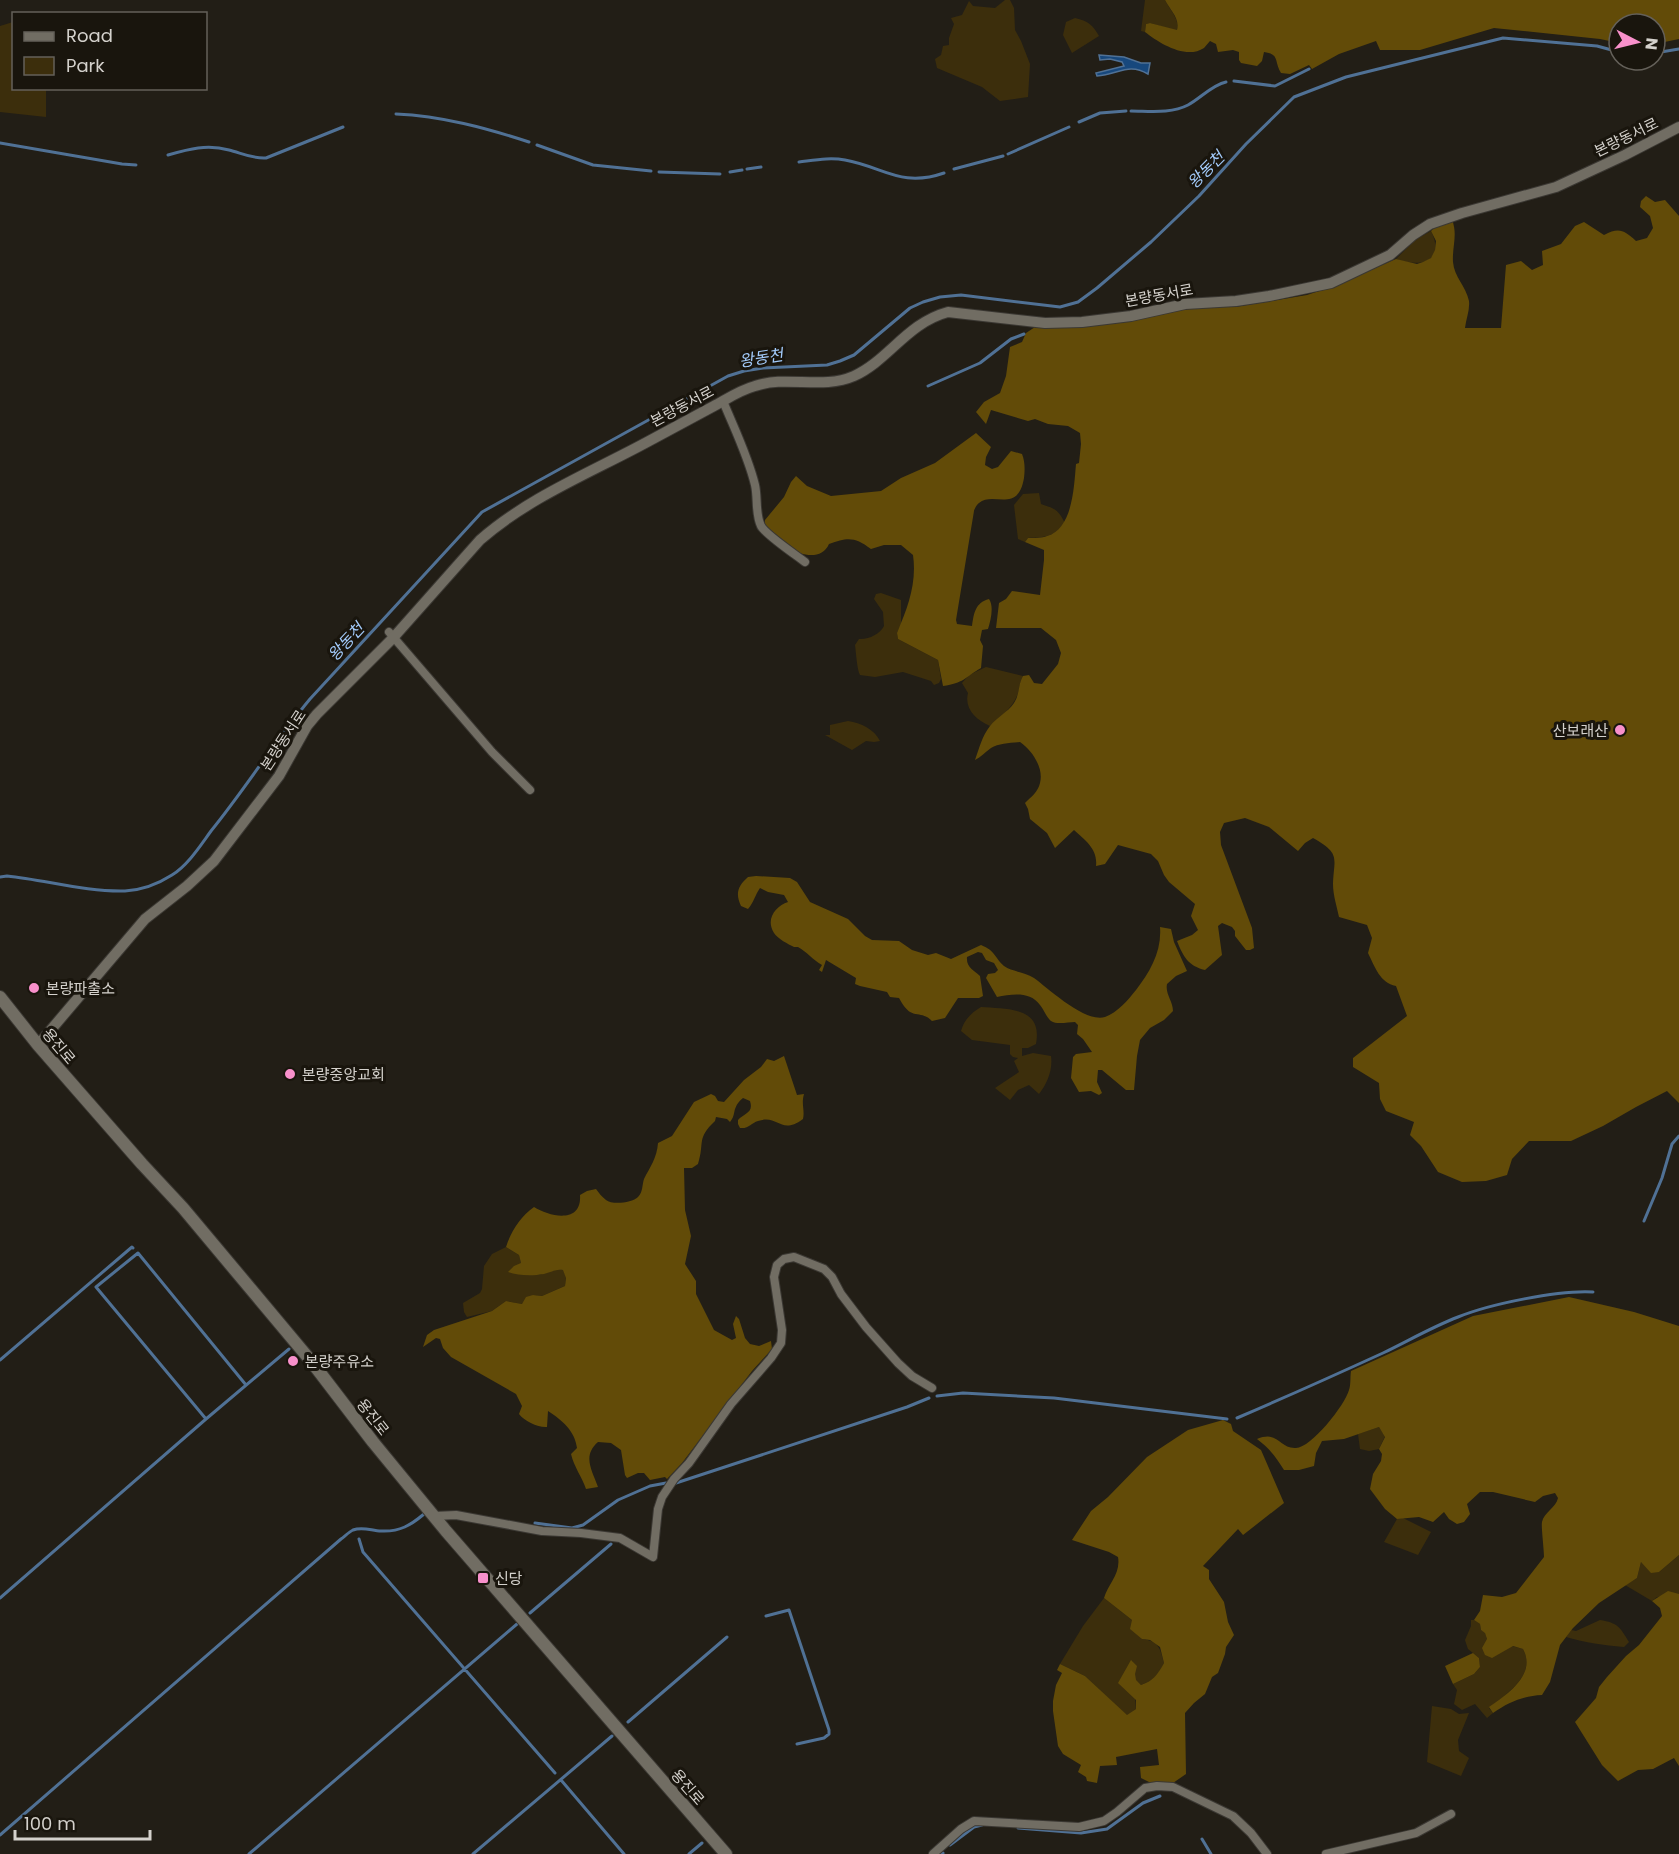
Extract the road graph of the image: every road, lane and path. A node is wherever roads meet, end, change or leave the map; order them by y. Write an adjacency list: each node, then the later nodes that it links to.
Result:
1 (1679, 128): 2 (street, 본량동서로)
2 (723, 401): 3 (street); 4 (street, 본량동서로)
3 (805, 562)
4 (391, 635): 5 (street); 7 (street, 본량동서로)
5 (530, 790)
6 (0, 997): 7 (main road, 용진로)
7 (38, 1045): 9 (main road, 용진로)
8 (932, 1388): 9 (street)
9 (434, 1516): 11 (main road, 용진로)
10 (1451, 1814): 14 (street)
11 (726, 1854)
12 (933, 1854): 13 (street)
13 (1267, 1854)
14 (1326, 1854)

